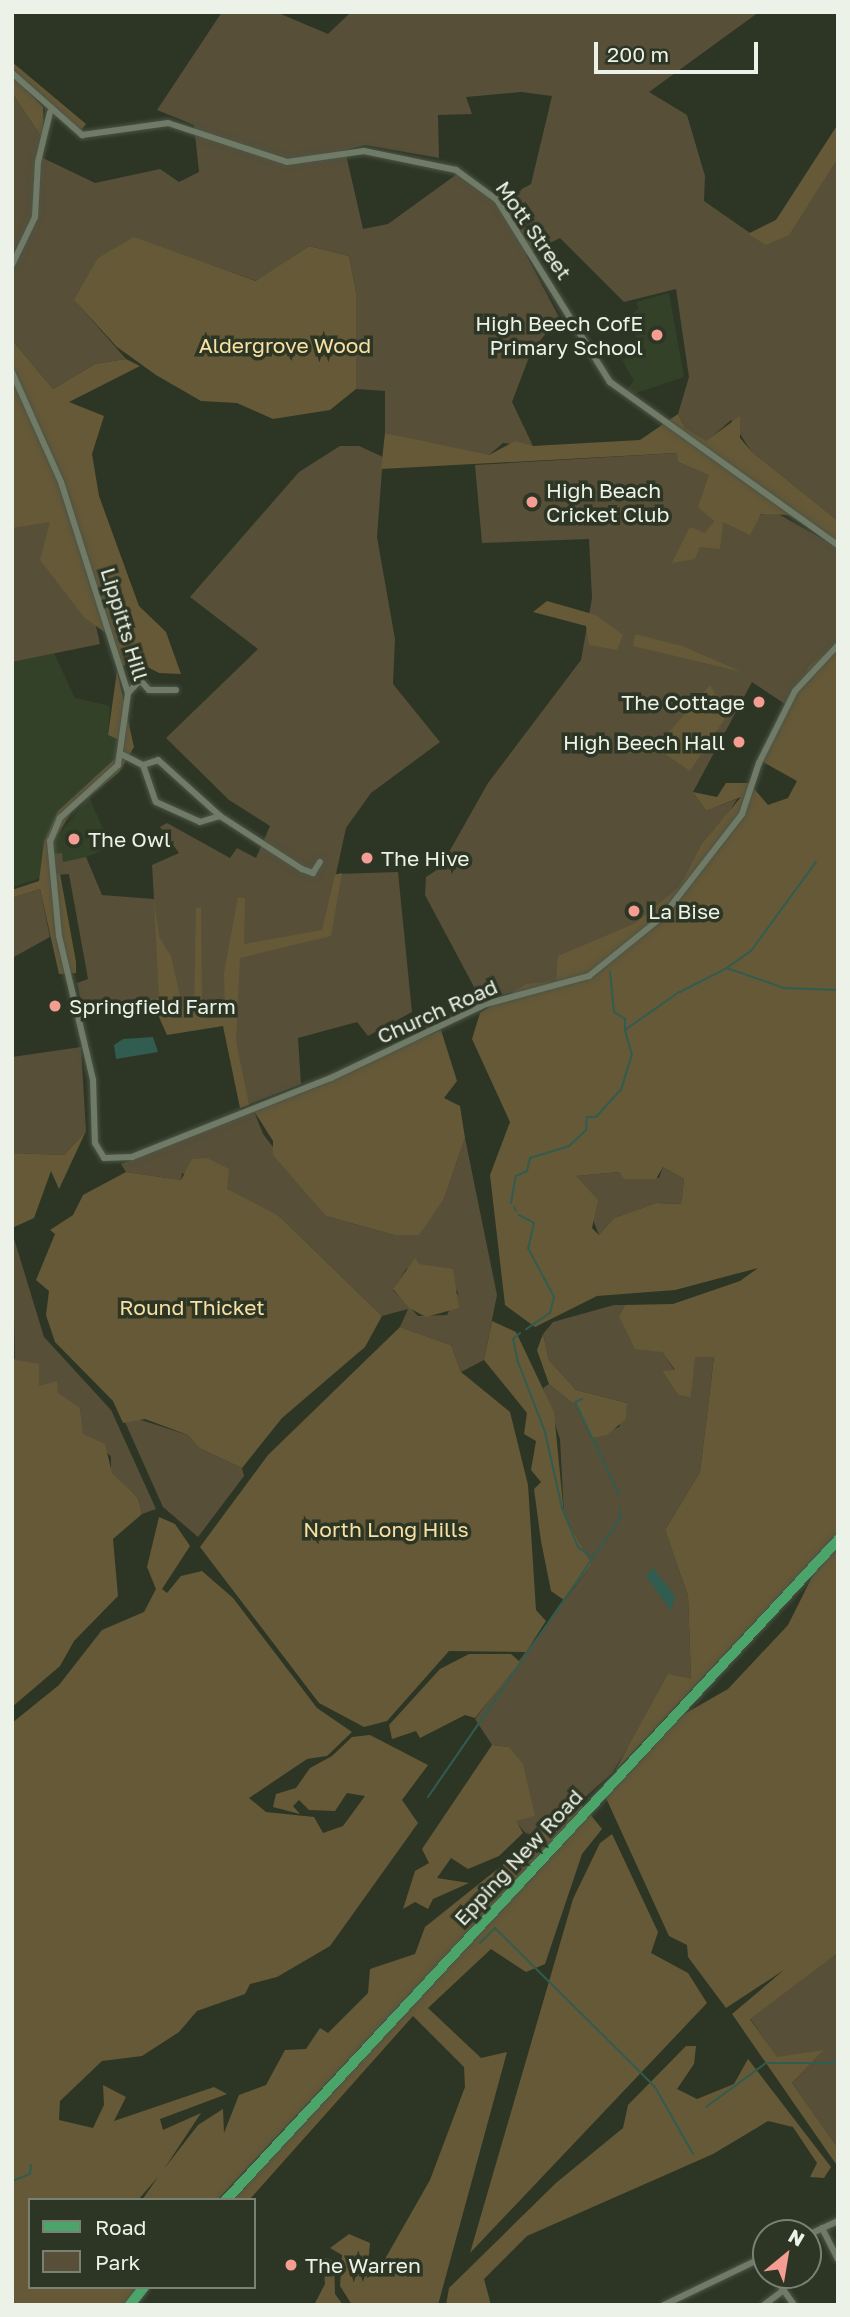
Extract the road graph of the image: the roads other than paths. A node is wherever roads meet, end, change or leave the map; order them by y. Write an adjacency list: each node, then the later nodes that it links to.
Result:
1 (12, 73): 2 (street, Mott Street)
2 (50, 112): 3 (street, Mott Street); 4 (street)
3 (64, 125): 4 (street); 7 (street, Mott Street)
4 (50, 132): 5 (street)
5 (12, 265)
6 (12, 372): 10 (street, Lippitts Hill)
7 (838, 545)
8 (838, 645): 11 (street, Church Road)
9 (177, 690): 10 (street)
10 (128, 693): 11 (street, Lippitts Hill)
11 (123, 755): 12 (street)
12 (143, 765): 13 (street); 13 (street)
13 (219, 816): 14 (street)
14 (320, 862)
15 (838, 1540): 16 (main road, Epping New Road)
16 (228, 2198)
17 (838, 2221): 18 (street)
18 (822, 2228): 19 (street)
19 (838, 2259)
20 (752, 2265): 24 (street)
21 (142, 2289): 25 (main road)
22 (780, 2289): 23 (street)
23 (781, 2292): 27 (street); 28 (street)
24 (678, 2302): 26 (street)
25 (130, 2305)
26 (664, 2305)
27 (764, 2305)
28 (794, 2305)

